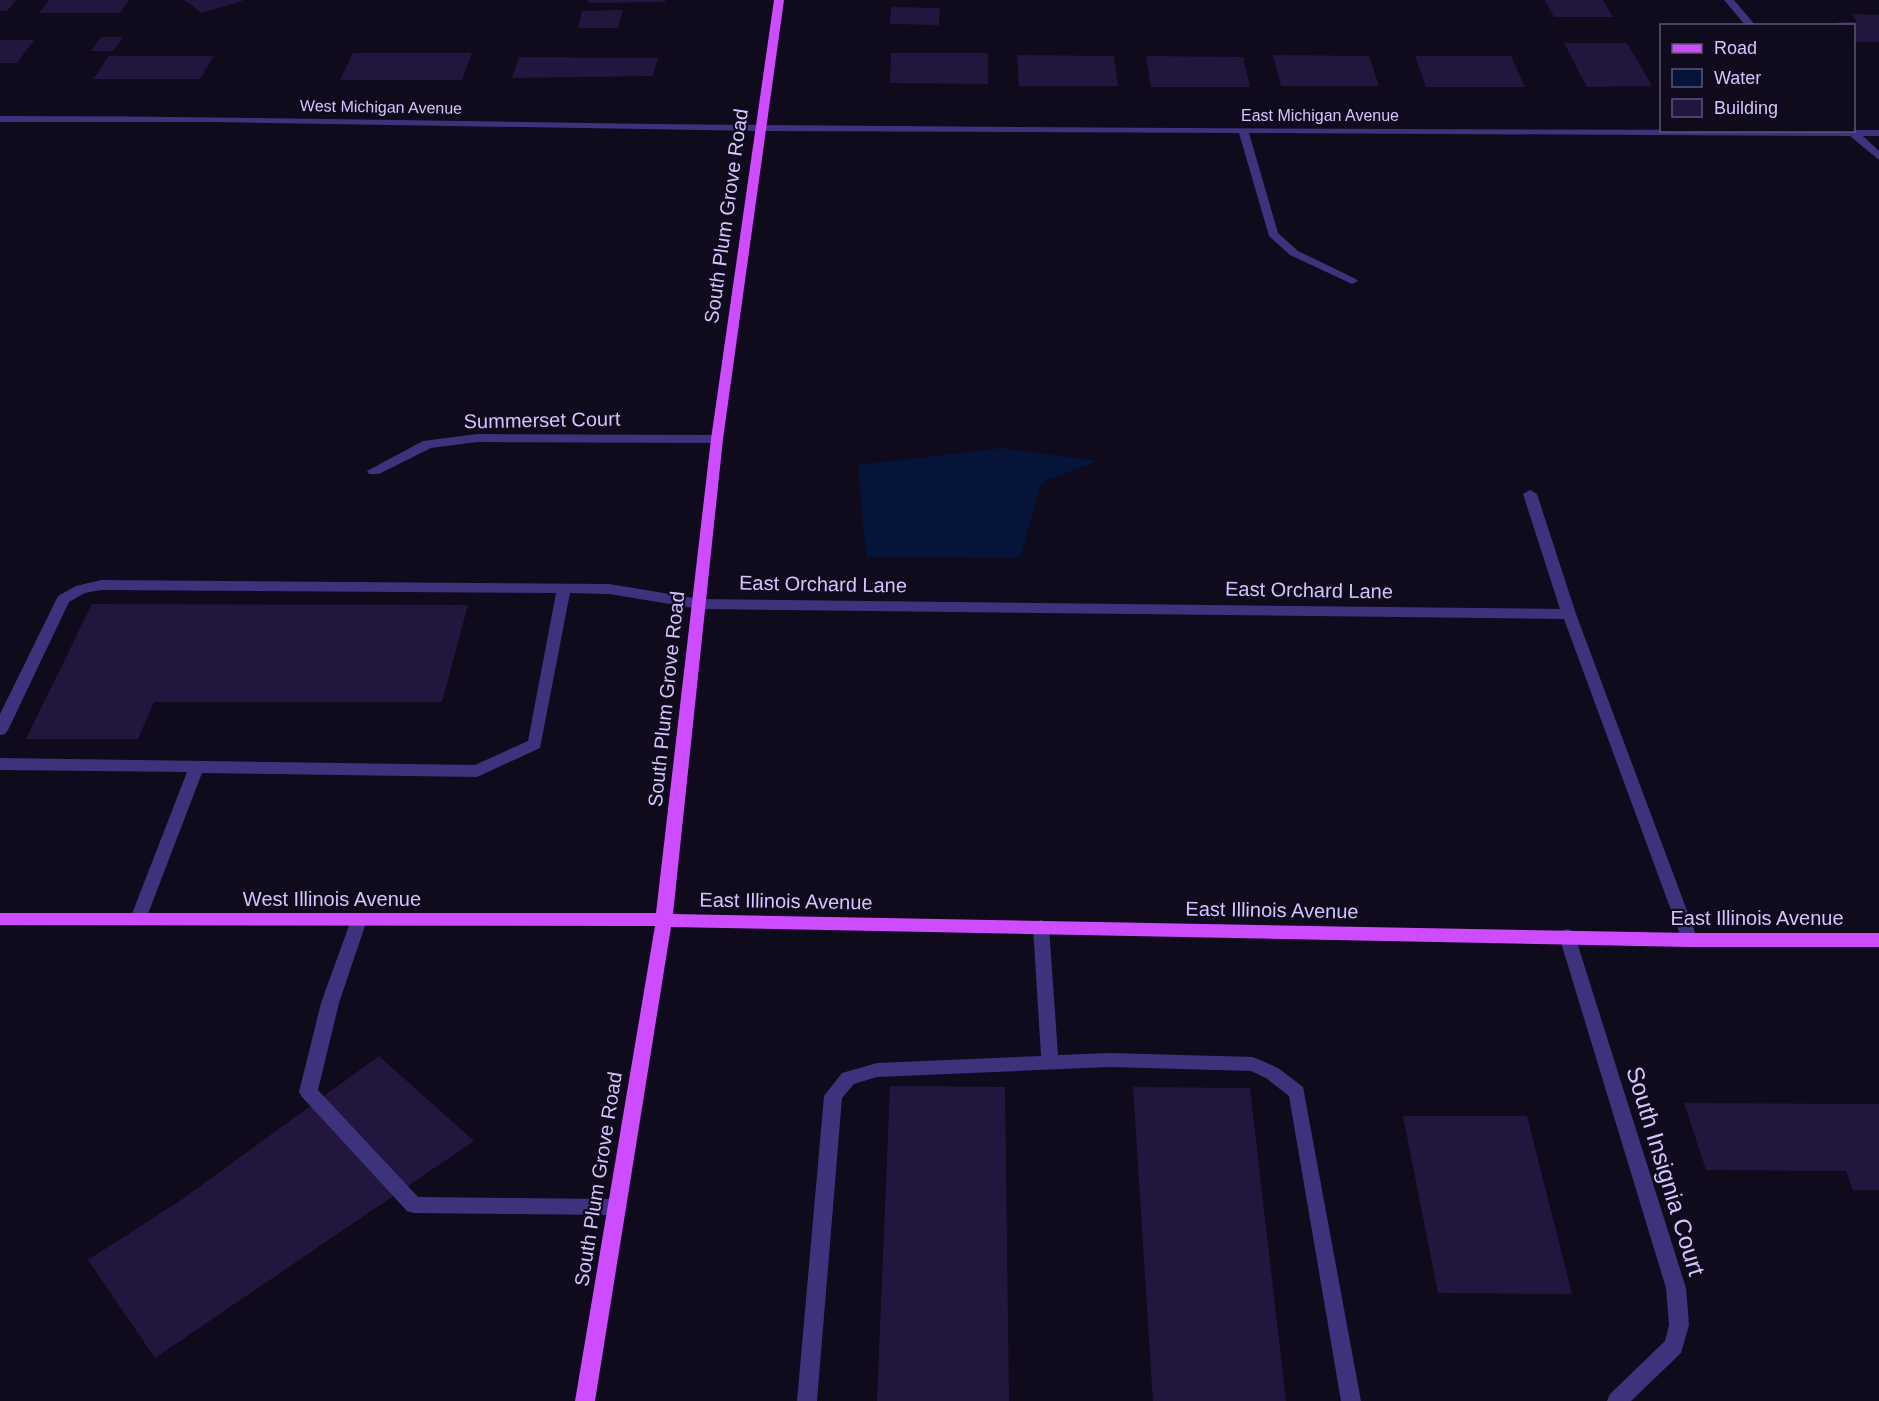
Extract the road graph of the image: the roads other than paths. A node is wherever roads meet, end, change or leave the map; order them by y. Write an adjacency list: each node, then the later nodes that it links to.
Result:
1 (779, 0): 5 (main road, South Plum Grove Road)
2 (1729, 0): 3 (street)
3 (1750, 24)
4 (0, 118): 5 (street, West Michigan Avenue)
5 (761, 128): 6 (street, East Michigan Avenue); 13 (main road, South Plum Grove Road)
6 (1243, 130): 7 (street, East Michigan Avenue); 12 (street)
7 (1660, 131)
8 (1855, 131): 10 (street, East Michigan Avenue)
9 (1851, 132): 11 (street)
10 (1879, 132)
11 (1879, 157)
12 (1352, 281)
13 (717, 440): 14 (street, Summerset Court); 17 (main road, South Plum Grove Road)
14 (374, 471)
15 (1530, 494): 18 (street)
16 (564, 590): 17 (street, East Orchard Lane); 19 (street, East Orchard Lane); 21 (street)
17 (700, 604): 18 (street, East Orchard Lane); 25 (main road, South Plum Grove Road)
18 (1569, 614): 29 (street)
19 (0, 729)
20 (0, 764): 21 (street)
21 (196, 768): 23 (street)
22 (0, 919): 23 (main road, West Illinois Avenue)
23 (138, 919): 24 (main road, West Illinois Avenue)
24 (359, 920): 25 (main road, West Illinois Avenue); 31 (street)
25 (664, 920): 26 (main road, East Illinois Avenue); 31 (main road, South Plum Grove Road)
26 (1041, 927): 27 (main road, East Illinois Avenue); 30 (street)
27 (1567, 936): 29 (main road, East Illinois Avenue); 35 (street, South Insignia Court)
28 (1879, 939): 29 (main road, East Illinois Avenue)
29 (1689, 940)
30 (1050, 1063): 33 (street); 34 (street)
31 (617, 1207): 32 (main road, South Plum Grove Road)
32 (585, 1401)
33 (807, 1401)
34 (1351, 1401)
35 (1617, 1401)

